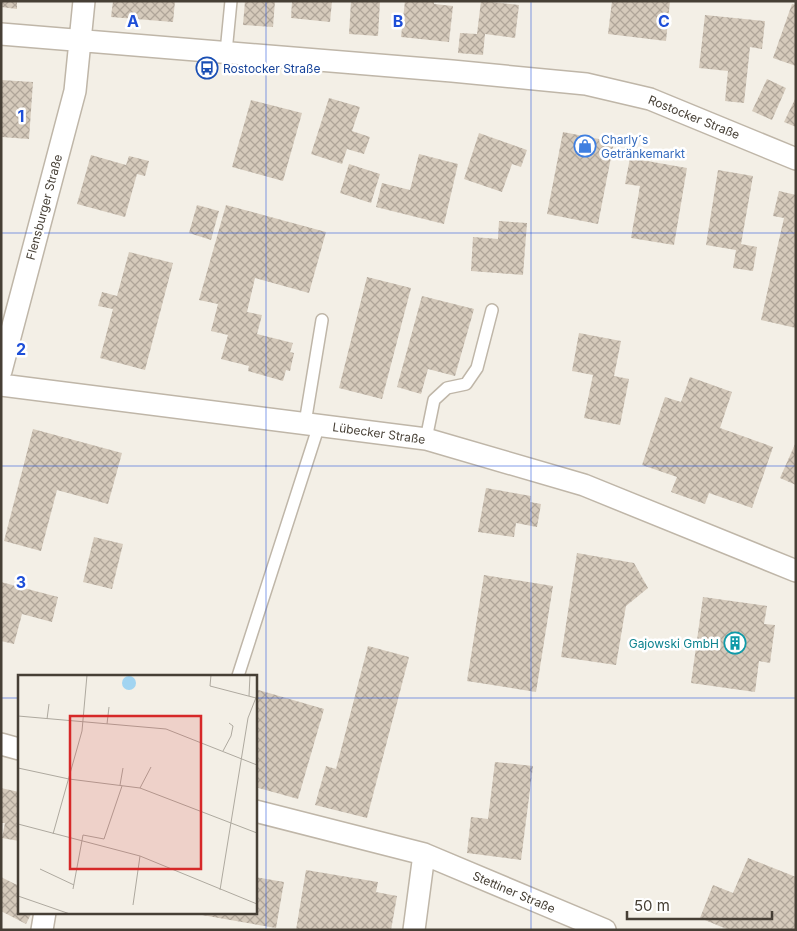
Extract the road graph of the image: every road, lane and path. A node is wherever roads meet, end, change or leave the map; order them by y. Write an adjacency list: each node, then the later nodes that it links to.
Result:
1 (84, 1): 4 (street)
2 (231, 1): 5 (lane)
3 (1, 34): 4 (street, Rostocker Straße)
4 (80, 41): 5 (street, Rostocker Straße); 9 (street, Flensburger Straße)
5 (226, 52): 6 (street, Rostocker Straße)
6 (796, 159)
7 (492, 310): 12 (lane)
8 (322, 320): 11 (lane)
9 (1, 371)
10 (1, 385): 11 (street, Lübecker Straße)
11 (312, 424): 12 (street, Lübecker Straße); 14 (lane)
12 (426, 439): 13 (street, Lübecker Straße)
13 (796, 571)
14 (238, 675)
15 (1, 744): 16 (street)
16 (18, 749)
17 (256, 811): 18 (street, Stettiner Straße)
18 (424, 854): 21 (street); 22 (street, Stettiner Straße)
19 (45, 914): 20 (street)
20 (42, 930)
21 (414, 930)
22 (605, 930)

